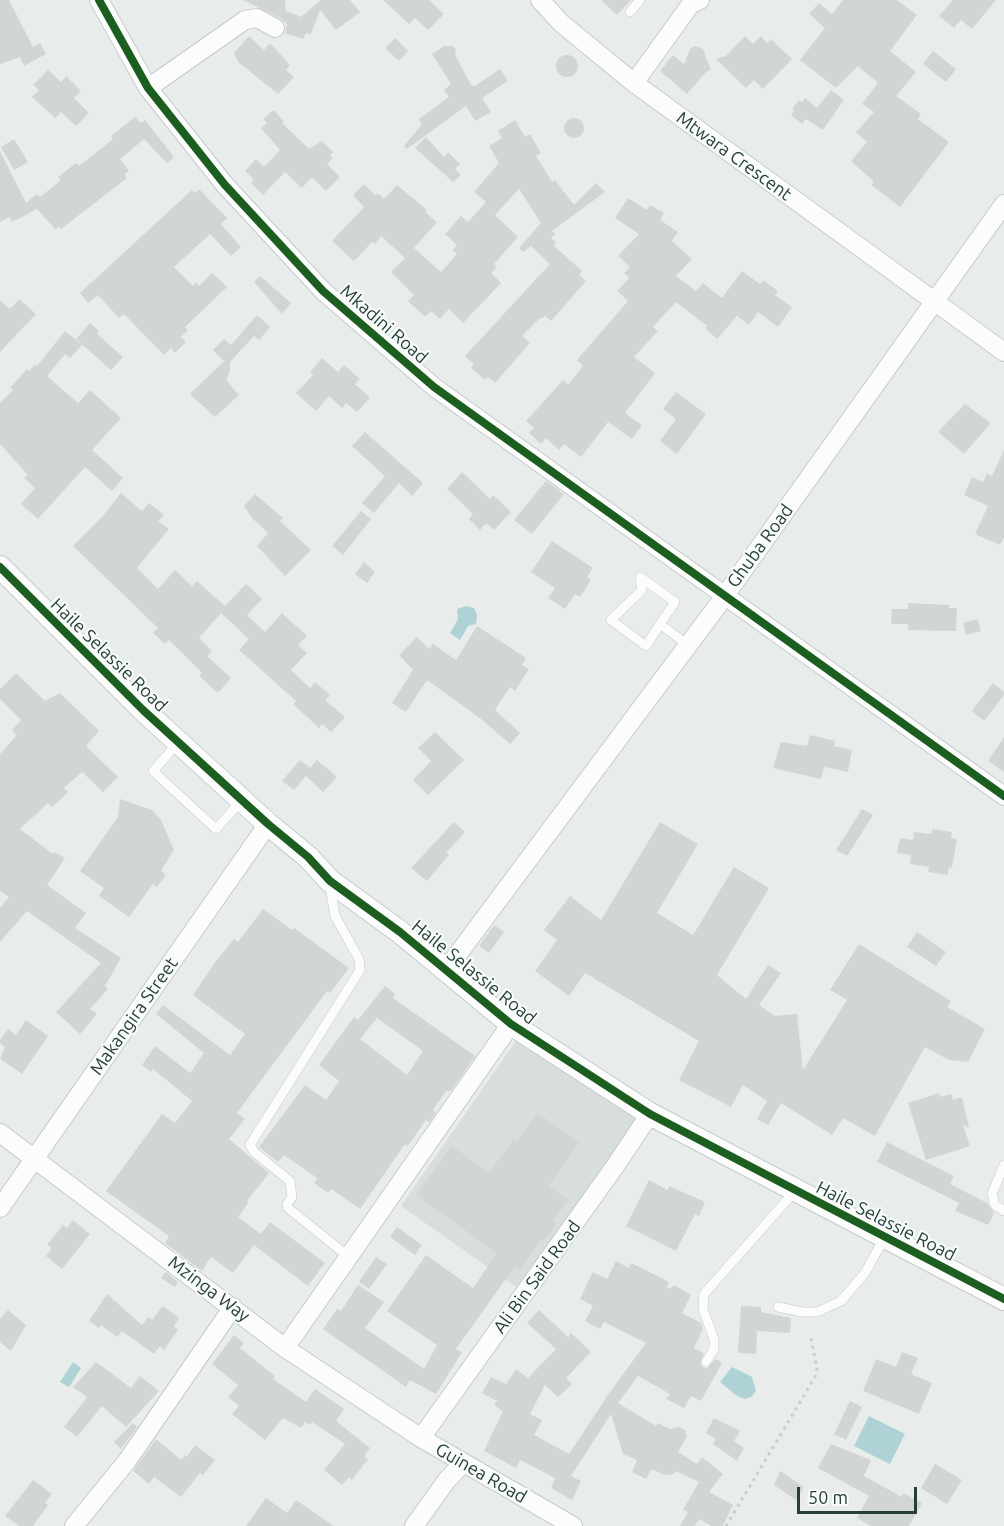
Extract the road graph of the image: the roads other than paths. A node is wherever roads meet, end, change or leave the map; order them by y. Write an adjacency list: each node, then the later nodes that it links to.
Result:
1 (99, 0): 8 (street, Mkadini Road)
2 (540, 0): 7 (street, Mtwara Crescent)
3 (640, 0): 5 (lane)
4 (693, 1): 7 (street)
5 (630, 12)
6 (275, 28): 8 (street)
7 (634, 83): 10 (street, Mtwara Crescent)
8 (148, 88): 13 (street, Mkadini Road)
9 (1004, 204): 10 (street, Ghuba Road)
10 (935, 303): 11 (street, Mtwara Crescent); 13 (street, Ghuba Road)
11 (1004, 352)
12 (0, 567): 16 (street, Haile Selassie Road)
13 (724, 597): 15 (street, Ghuba Road); 17 (street, Mkadini Road)
14 (660, 624): 14 (lane); 15 (lane)
15 (688, 645): 21 (street, Ghuba Road)
16 (179, 742): 18 (street, Haile Selassie Road); 18 (lane)
17 (1004, 796)
18 (242, 800): 19 (street, Haile Selassie Road)
19 (268, 824): 20 (street, Haile Selassie Road); 25 (street, Makangira Street)
20 (330, 881): 21 (street, Haile Selassie Road); 31 (lane)
21 (446, 970): 22 (street, Haile Selassie Road)
22 (511, 1024): 23 (street, Haile Selassie Road); 31 (street)
23 (650, 1114): 27 (street, Haile Selassie Road); 37 (street, Ali Bin Said Road)
24 (0, 1133): 25 (street, Mzinga Way)
25 (34, 1159): 28 (street, Makangira Street); 33 (street, Mzinga Way)
26 (1004, 1165): 29 (lane)
27 (795, 1191): 30 (street, Haile Selassie Road); 36 (lane)
28 (0, 1208)
29 (1004, 1211)
30 (884, 1238): 32 (street, Haile Selassie Road); 34 (lane)
31 (349, 1257): 35 (street)
32 (1004, 1299)
33 (233, 1307): 35 (street, Mzinga Way); 39 (street)
34 (777, 1307)
35 (285, 1348): 37 (street, Mzinga Way)
36 (706, 1362)
37 (421, 1438): 38 (street, Guinea Road)
38 (463, 1463): 40 (street); 41 (street, Guinea Road)
39 (74, 1526)
40 (414, 1526)
41 (573, 1526)

